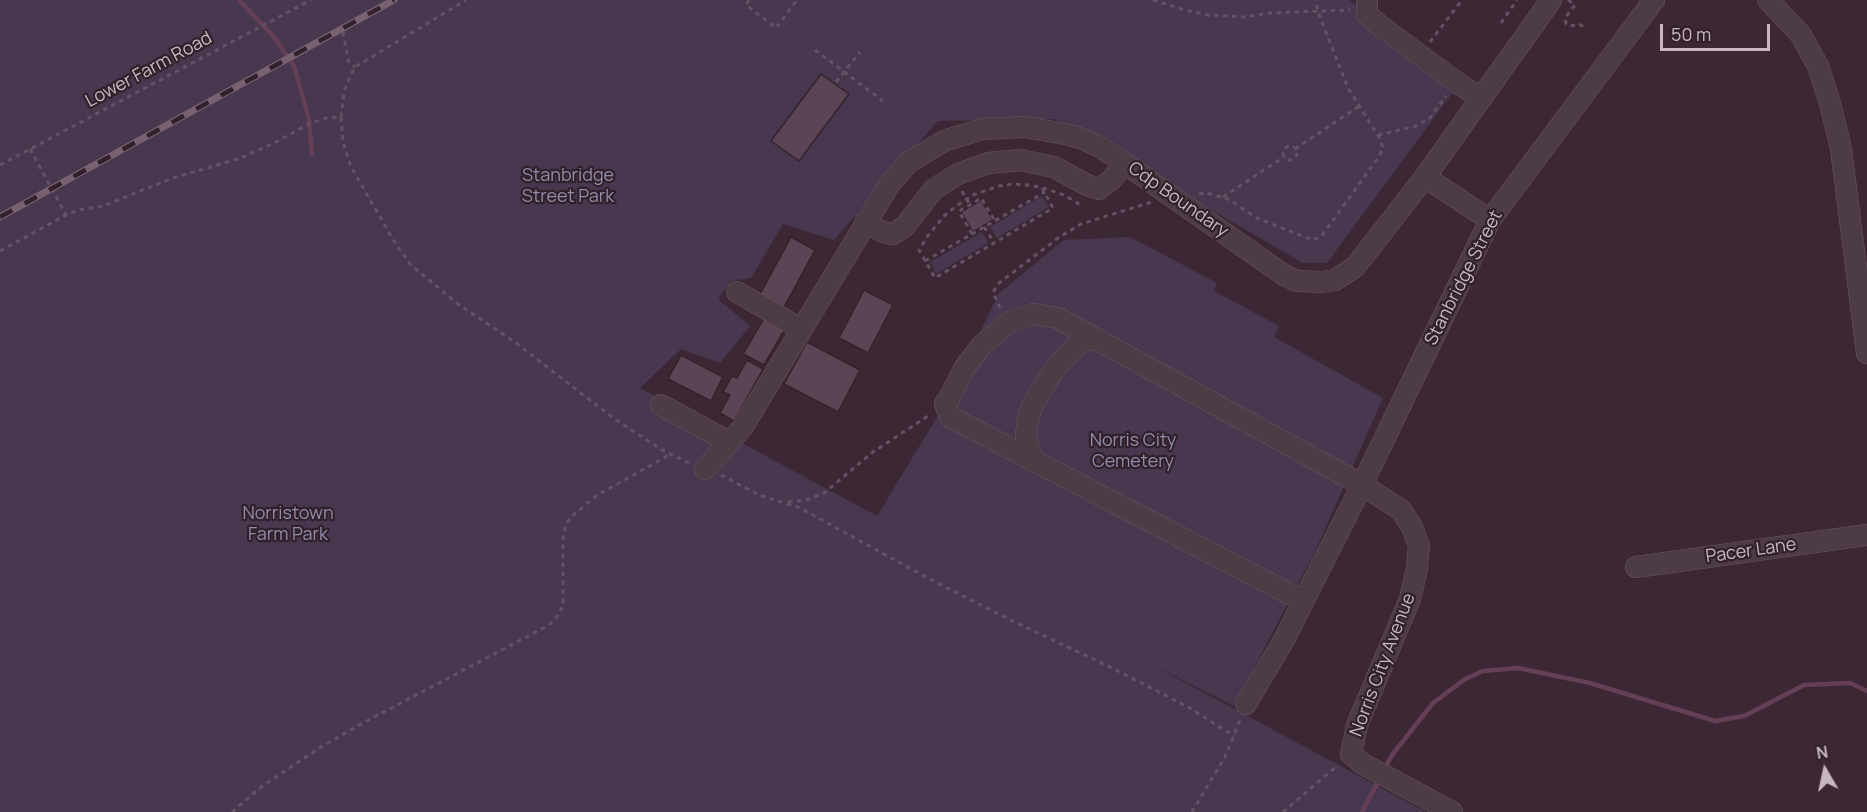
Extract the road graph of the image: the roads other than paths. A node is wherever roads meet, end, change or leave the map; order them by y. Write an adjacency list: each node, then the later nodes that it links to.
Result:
1 (1551, 0): 5 (street, Cdp Boundary)
2 (1654, 0): 8 (street, Stanbridge Street)
3 (1768, 0): 10 (street)
4 (1367, 5): 5 (street)
5 (1481, 98): 7 (street, Cdp Boundary)
6 (1125, 163): 7 (street, Cdp Boundary); 9 (street, Cdp Boundary); 9 (street)
7 (1425, 177): 8 (street)
8 (1490, 220): 19 (street, Stanbridge Street)
9 (865, 222): 12 (street, Cdp Boundary)
10 (1860, 230): 14 (street)
11 (737, 292): 12 (street)
12 (801, 328): 16 (street, Cdp Boundary)
13 (1094, 338): 17 (street); 17 (street, Norris City Avenue); 19 (street, Norris City Avenue)
14 (1867, 354)
15 (661, 405): 16 (street)
16 (729, 442): 18 (street, Cdp Boundary)
17 (1034, 462): 22 (street)
18 (705, 469)
19 (1362, 485): 22 (street, Stanbridge Street); 24 (street, Norris City Avenue)
20 (1867, 535): 21 (street, Pacer Lane)
21 (1636, 567)
22 (1303, 601): 23 (street, Stanbridge Street)
23 (1246, 704)
24 (1452, 812)

